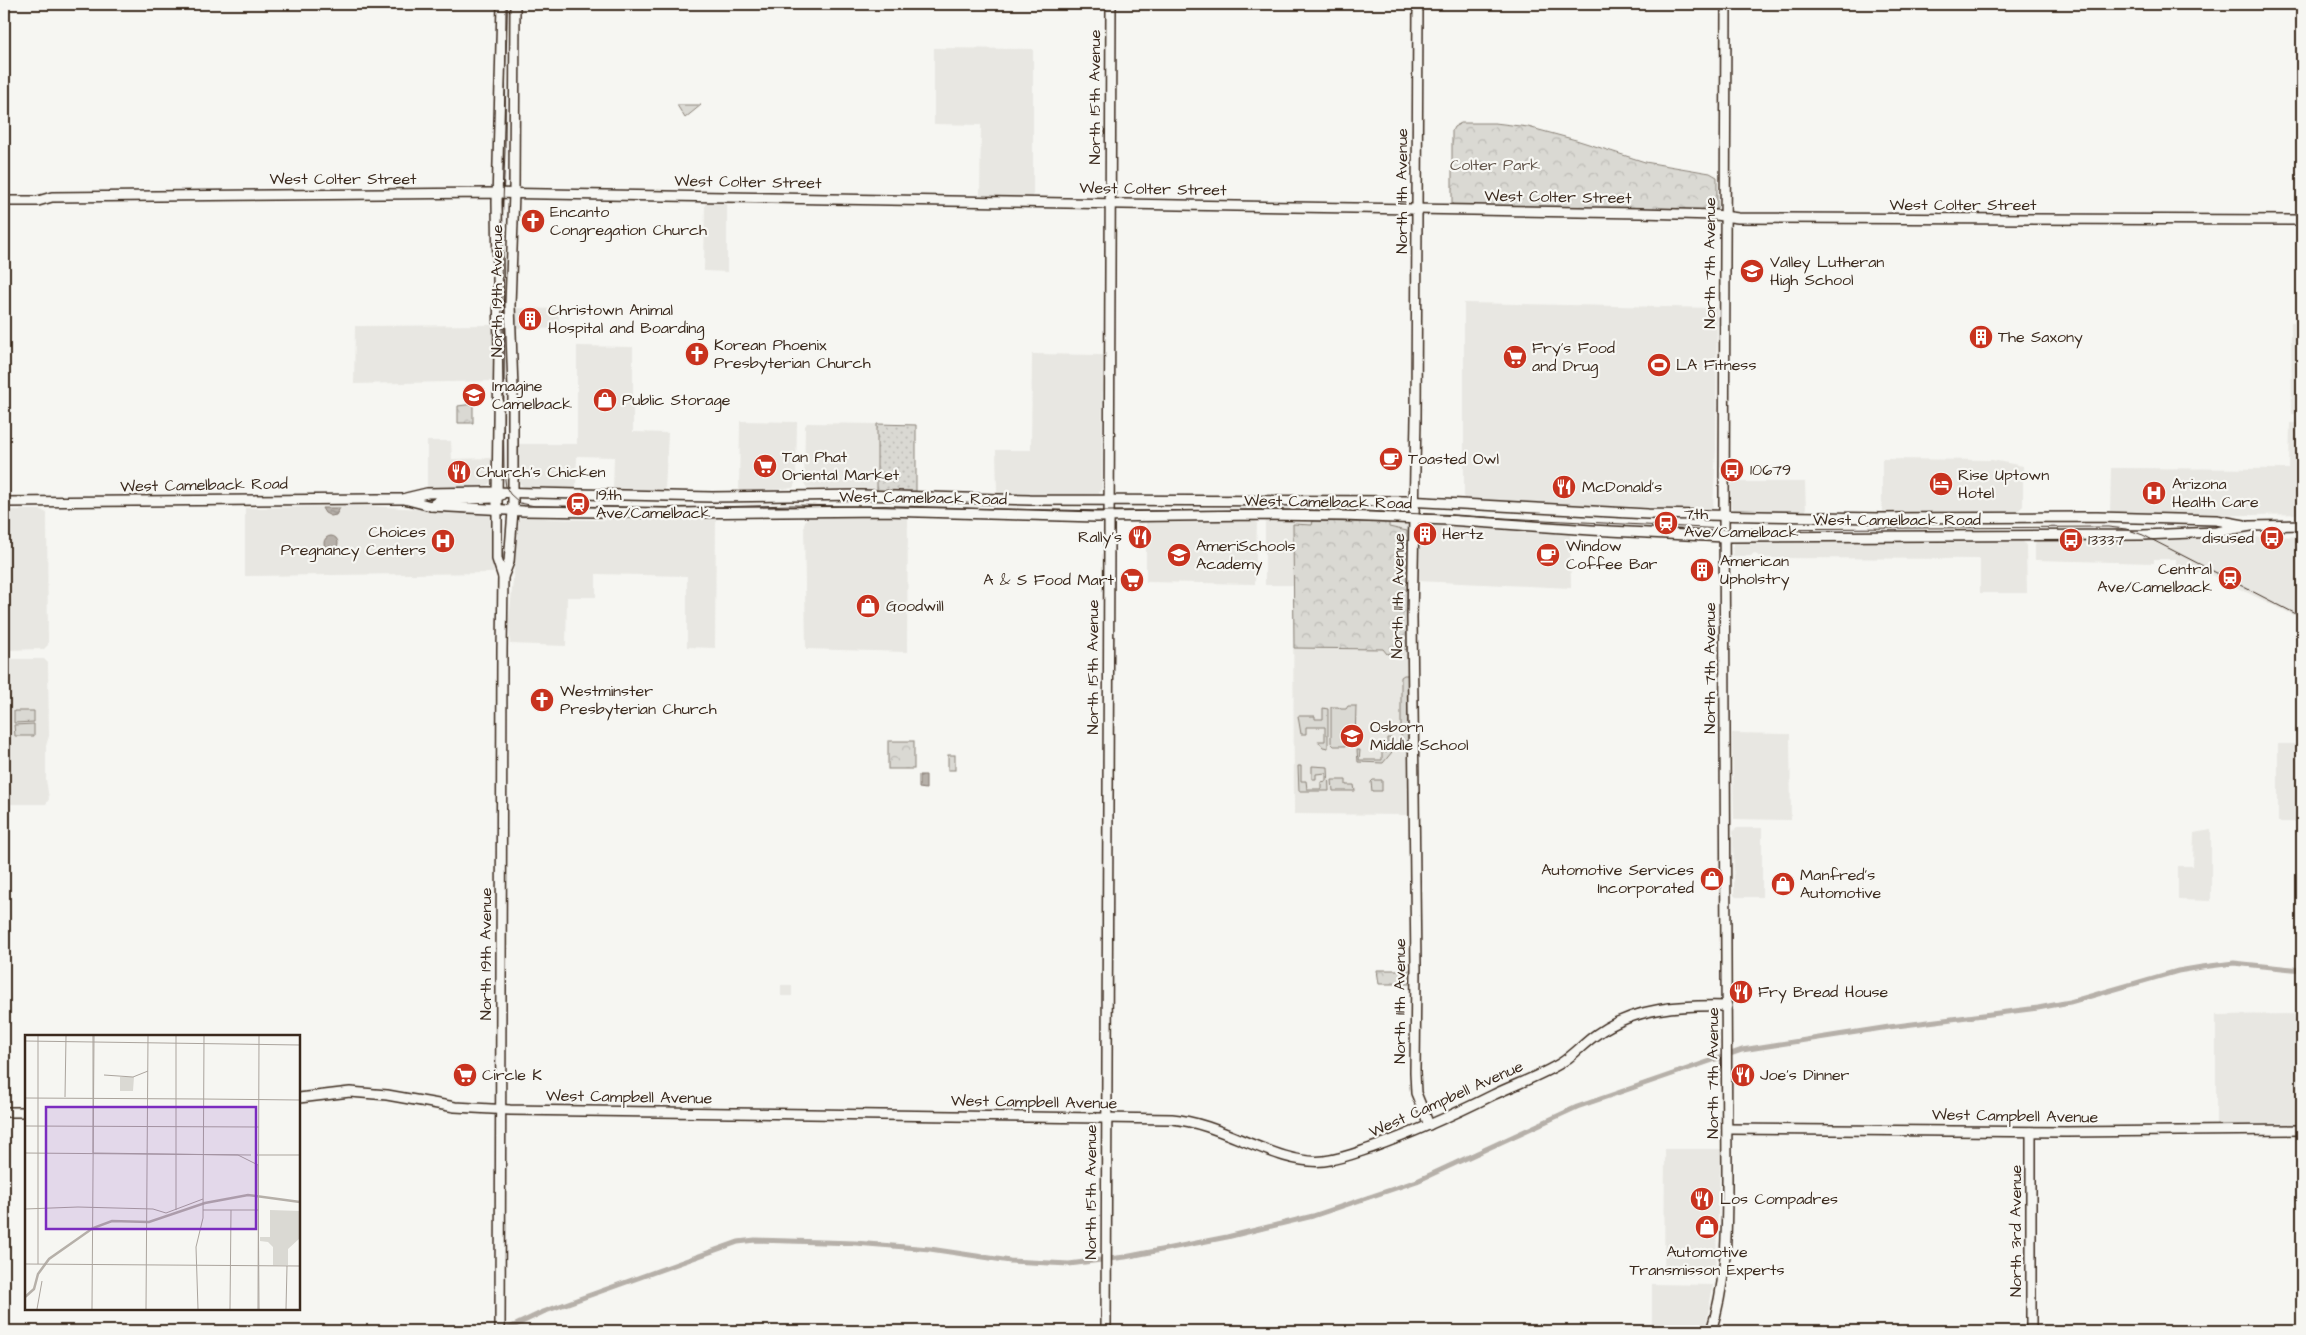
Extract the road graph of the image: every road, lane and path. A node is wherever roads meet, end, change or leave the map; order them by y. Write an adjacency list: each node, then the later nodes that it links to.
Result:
1 (502, 4): 6 (main road, North 19th Avenue)
2 (515, 4): 7 (main road, North 19th Avenue)
3 (1111, 4): 9 (main road, North 15th Avenue)
4 (1418, 4): 10 (main road, North 11th Avenue)
5 (1726, 4): 11 (main road, North 7th Avenue)
6 (498, 193): 7 (main road, West Colter Street); 8 (main road, West Colter Street); 13 (main road, North 19th Avenue)
7 (514, 193): 9 (main road, West Colter Street); 13 (main road, North 19th Avenue)
8 (4, 201)
9 (1110, 204): 10 (main road, West Colter Street); 15 (main road, North 15th Avenue)
10 (1417, 209): 11 (main road, West Colter Street); 16 (main road, North 11th Avenue)
11 (1725, 217): 12 (main road, West Colter Street); 21 (main road, North 7th Avenue)
12 (2302, 220)
13 (500, 493): 14 (main road, West Camelback Road); 15 (main road, West Camelback Road); 18 (main road); 19 (main road, North 19th Avenue); 20 (main road, North 19th Avenue)
14 (404, 499): 17 (main road, West Camelback Road); 18 (main road, West Camelback Road)
15 (1108, 500): 16 (main road, West Camelback Road); 22 (main road, North 15th Avenue)
16 (1415, 501): 21 (main road, West Camelback Road); 23 (main road, North 11th Avenue)
17 (4, 502)
18 (431, 506): 19 (main road, West Camelback Road)
19 (499, 510): 20 (main road, West Camelback Road); 29 (main road, North 19th Avenue)
20 (513, 511): 22 (main road, West Camelback Road); 29 (main road, North 19th Avenue)
21 (1724, 516): 24 (main road, West Camelback Road); 28 (main road, North 7th Avenue)
22 (1108, 517): 23 (main road, West Camelback Road); 35 (main road, North 15th Avenue)
23 (1414, 518): 28 (main road, West Camelback Road); 36 (main road, North 11th Avenue)
24 (2208, 520): 26 (main road, West Camelback Road); 27 (main road)
25 (2302, 525): 26 (main road, West Camelback Road)
26 (2251, 526): 27 (main road, West Camelback Road)
27 (2189, 533): 28 (main road, West Camelback Road)
28 (1724, 536): 30 (main road, North 7th Avenue)
29 (503, 577): 32 (main road, North 19th Avenue)
30 (1728, 1006): 36 (main road, West Campbell Avenue); 37 (main road, North 7th Avenue)
31 (300, 1098): 32 (main road, West Campbell Avenue)
32 (501, 1109): 35 (main road, West Campbell Avenue); 40 (main road, North 19th Avenue)
33 (4, 1112): 34 (main road)
34 (25, 1112)
35 (1106, 1118): 36 (main road, West Campbell Avenue); 41 (main road, North 15th Avenue)
36 (1429, 1125)
37 (1728, 1129): 39 (main road, West Campbell Avenue); 42 (main road, North 7th Avenue)
38 (2302, 1130): 39 (main road, West Campbell Avenue)
39 (2031, 1132): 43 (main road, North 3rd Avenue)
40 (500, 1328)
41 (1106, 1331)
42 (1711, 1331)
43 (2031, 1331)

